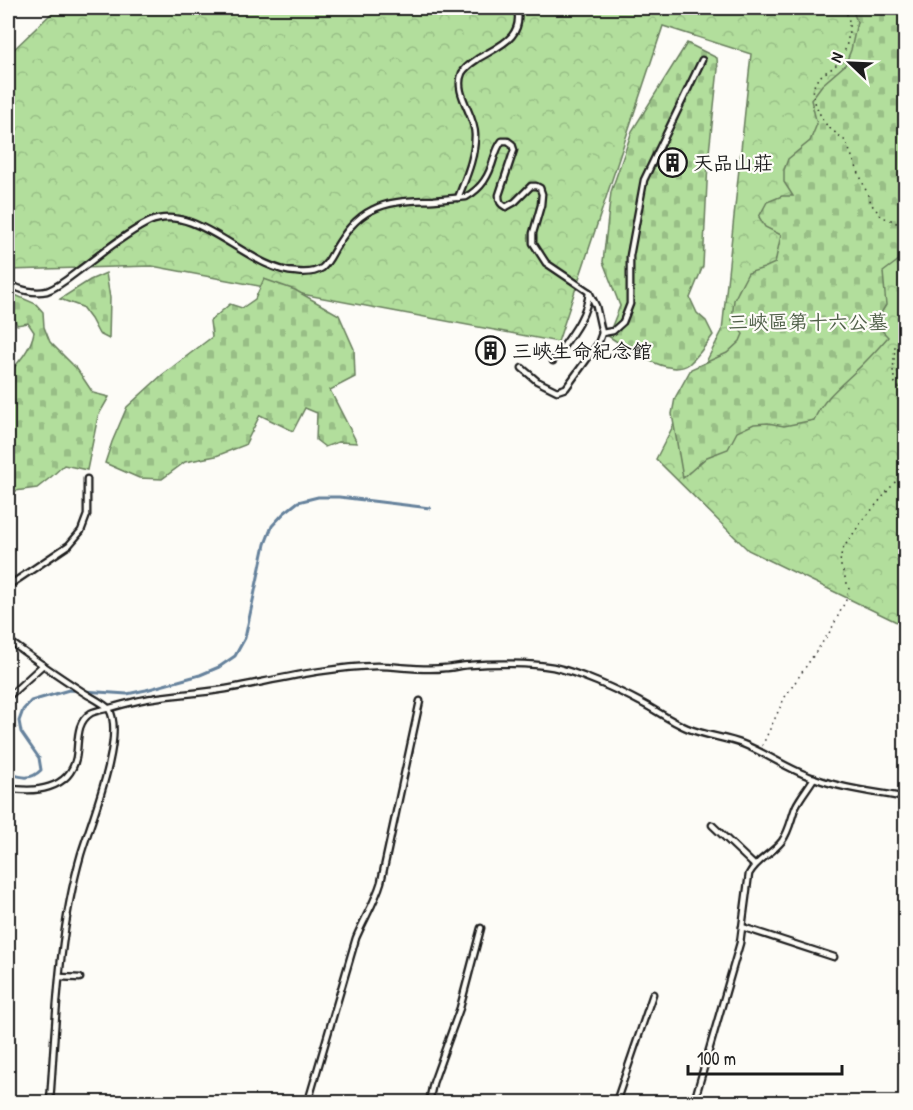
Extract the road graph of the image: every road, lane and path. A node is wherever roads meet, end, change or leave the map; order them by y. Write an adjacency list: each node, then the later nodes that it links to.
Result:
1 (517, 8): 4 (lane)
2 (845, 8): 5 (path)
3 (702, 60): 9 (lane)
4 (458, 198): 6 (lane); 7 (lane)
5 (906, 267)
6 (8, 284)
7 (589, 292): 9 (lane); 10 (lane)
8 (906, 332): 12 (path)
9 (602, 333): 11 (lane)
10 (553, 361)
11 (522, 368)
12 (906, 395)
13 (906, 469): 21 (path)
14 (87, 479): 15 (lane)
15 (8, 586)
16 (8, 640): 17 (lane)
17 (43, 666): 18 (lane); 20 (lane)
18 (8, 697)
19 (420, 701): 34 (lane)
20 (109, 708): 21 (lane); 23 (lane); 30 (lane)
21 (759, 752): 22 (lane)
22 (814, 778): 24 (lane); 26 (lane)
23 (8, 788)
24 (906, 798)
25 (712, 825): 26 (lane)
26 (754, 865): 27 (lane)
27 (742, 927): 29 (lane); 37 (lane)
28 (481, 928): 35 (lane)
29 (834, 957)
30 (60, 976): 31 (lane); 33 (lane)
31 (80, 978)
32 (653, 994): 36 (lane)
33 (50, 1102)
34 (308, 1102)
35 (429, 1102)
36 (616, 1102)
37 (694, 1102)

